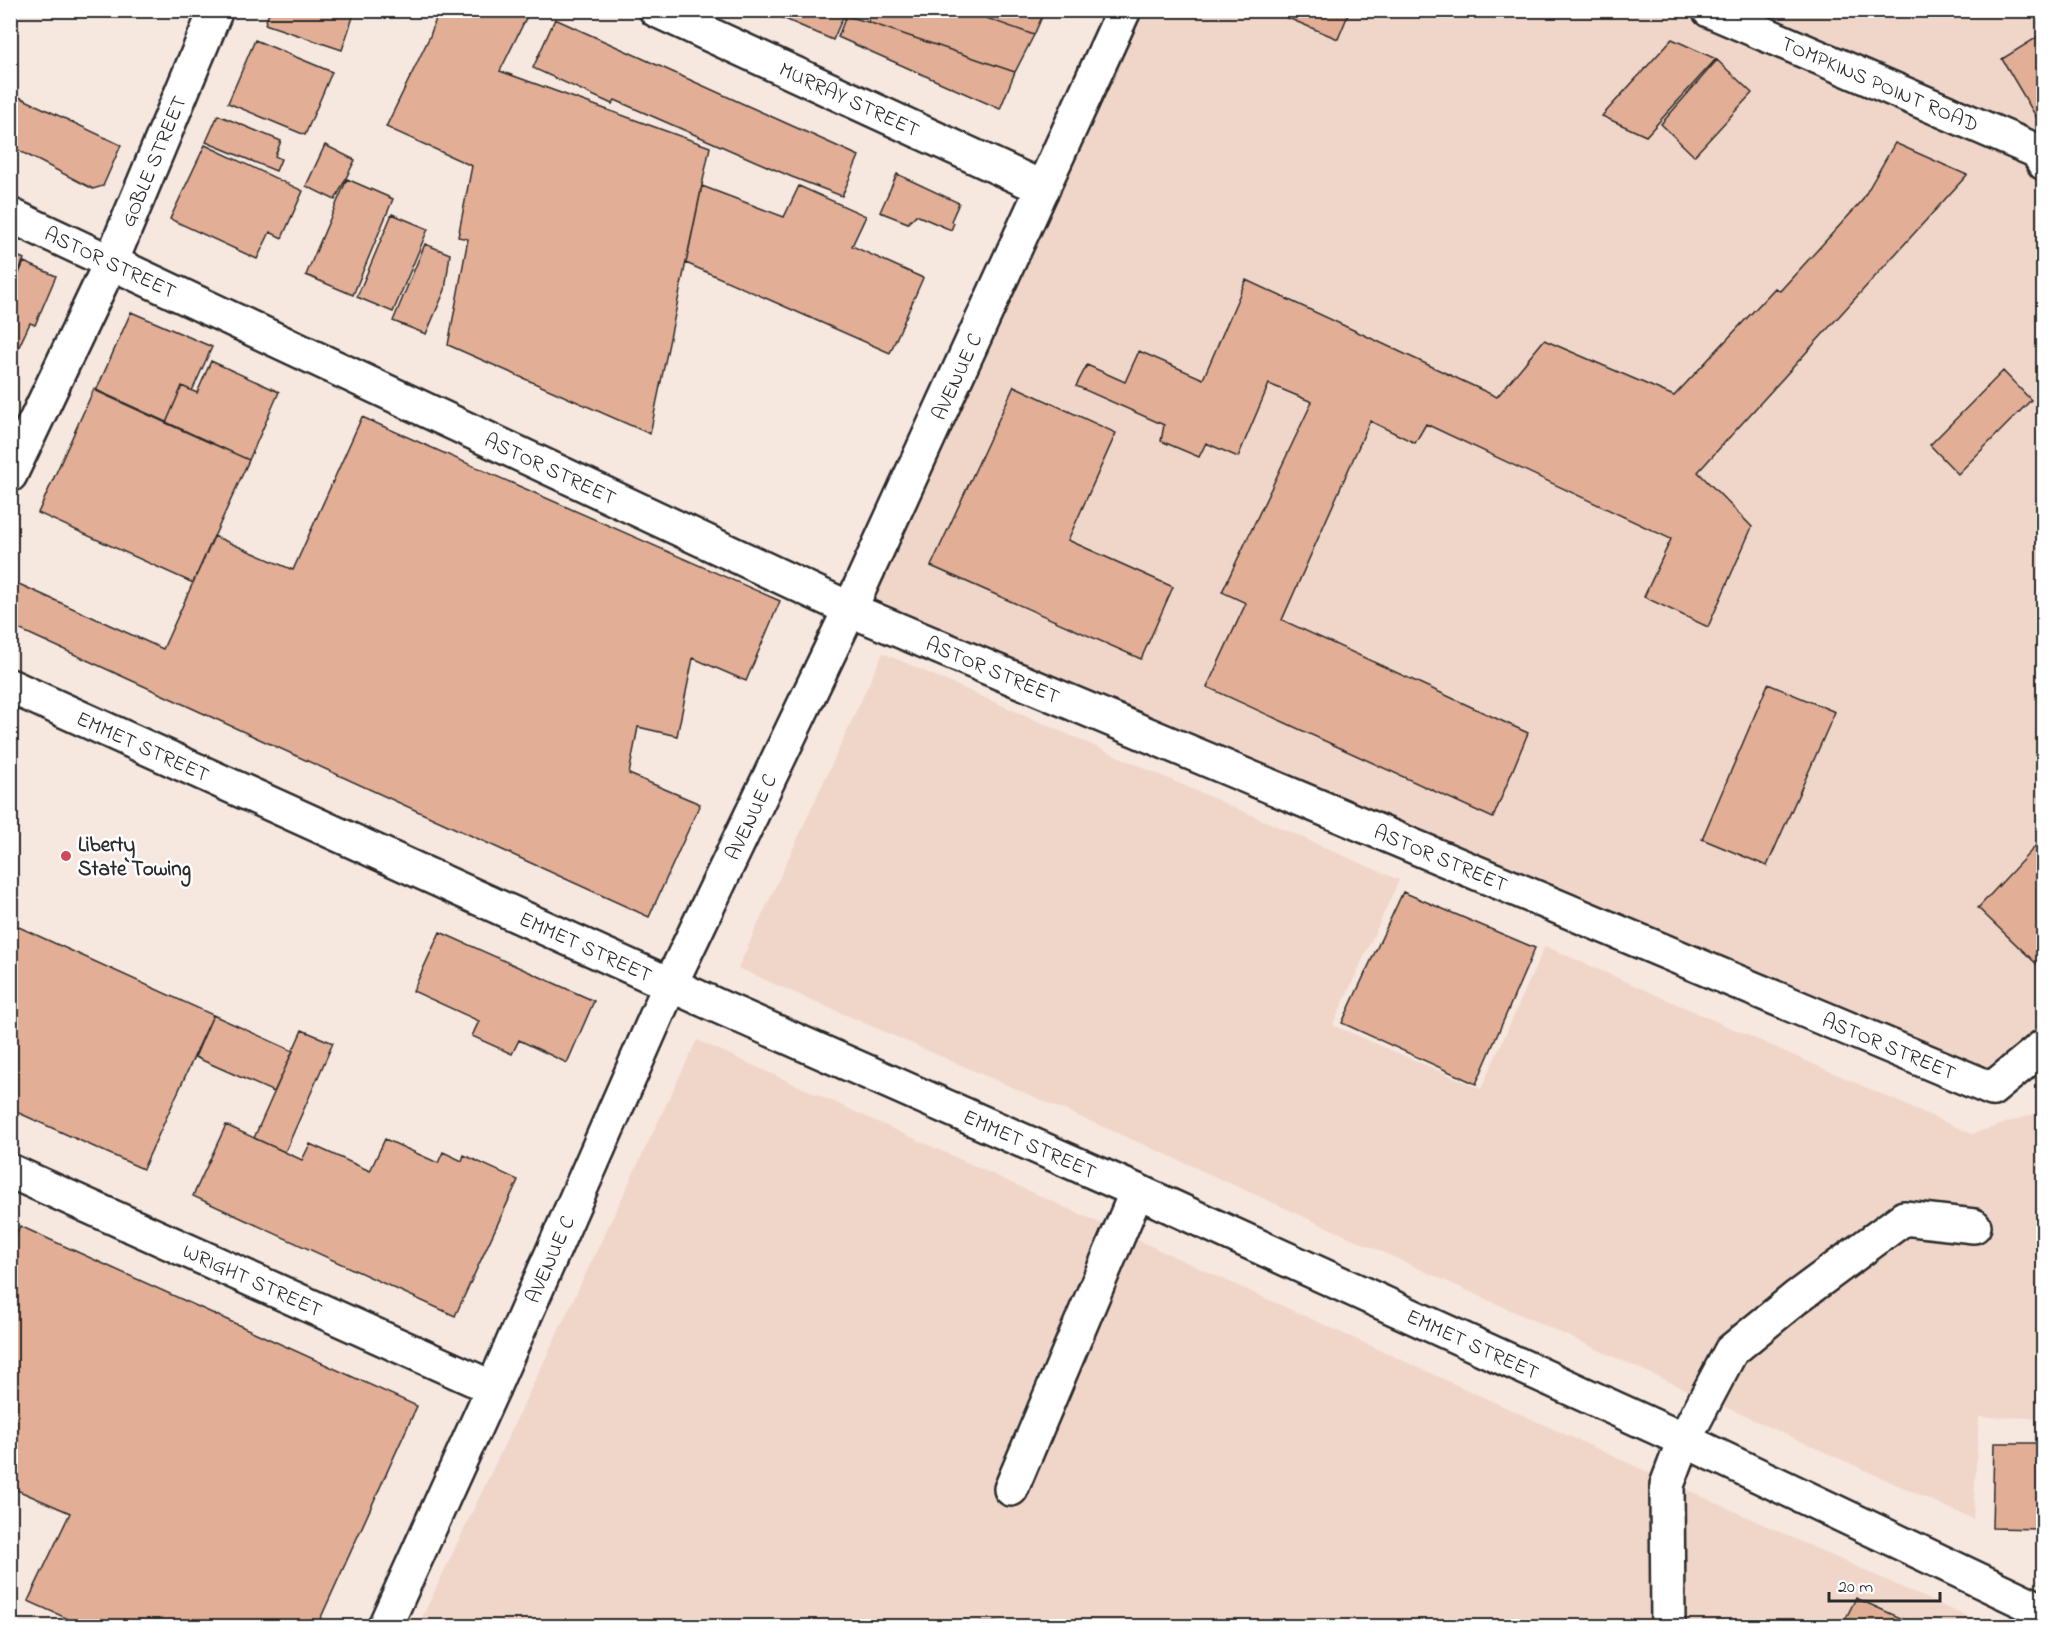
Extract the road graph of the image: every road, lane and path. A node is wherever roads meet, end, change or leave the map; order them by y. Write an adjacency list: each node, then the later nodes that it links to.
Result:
1 (216, 10): 8 (street, GOBLE STREET)
2 (656, 10): 6 (street, MURRAY STREET)
3 (1124, 10): 6 (street, AVENUE C)
4 (1709, 10): 5 (street, TOMPKINS POINT ROAD)
5 (2043, 163)
6 (1043, 188): 10 (street, AVENUE C)
7 (10, 215): 8 (street, ASTOR STREET)
8 (111, 262): 9 (street, GOBLE STREET); 10 (street, ASTOR STREET)
9 (10, 475)
10 (850, 609): 12 (street, AVENUE C); 13 (street, ASTOR STREET)
11 (10, 686): 12 (street, EMMET STREET)
12 (670, 985): 15 (street, EMMET STREET); 17 (street, AVENUE C)
13 (2043, 1046)
14 (14, 1182): 17 (street, WRIGHT STREET)
15 (1137, 1191): 18 (street, EMMET STREET); 19 (street)
16 (1974, 1226): 18 (street)
17 (493, 1388): 21 (street, AVENUE C)
18 (1684, 1440): 20 (street, EMMET STREET); 22 (street)
19 (1011, 1489)
20 (2043, 1611)
21 (385, 1626)
22 (1668, 1626)

